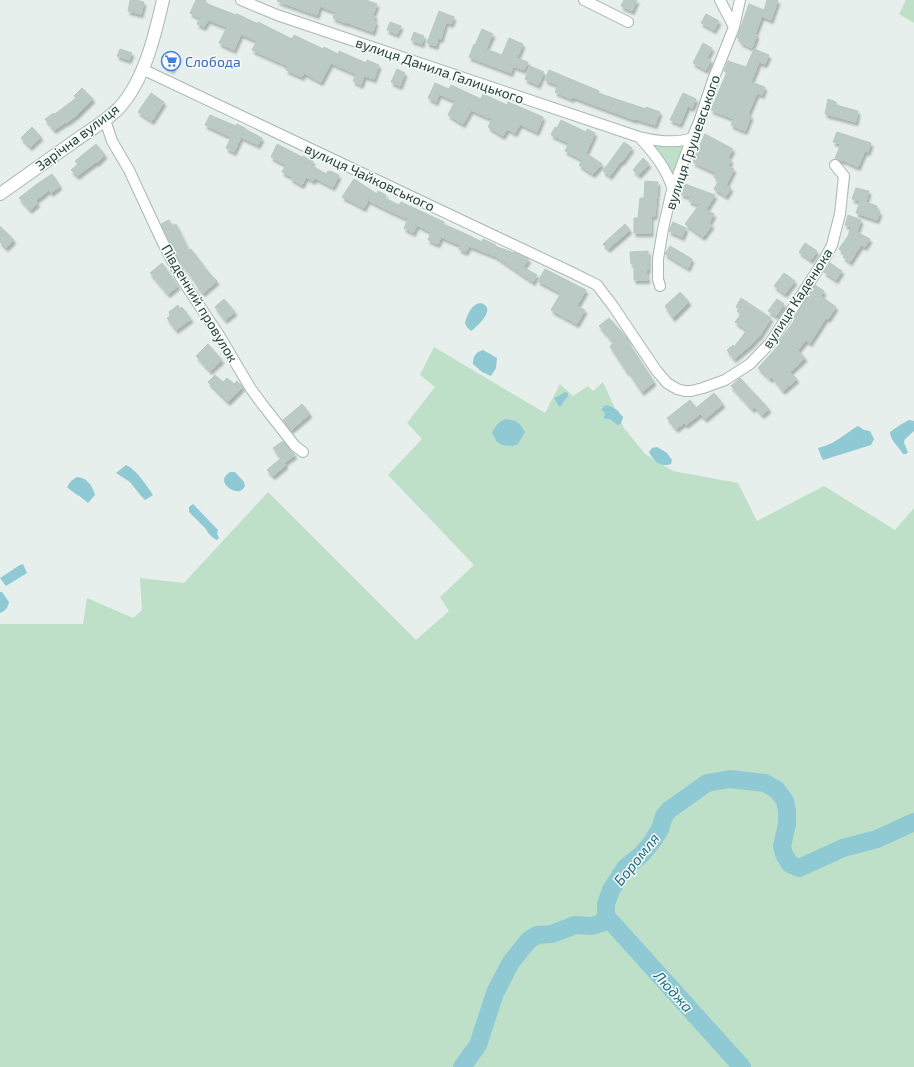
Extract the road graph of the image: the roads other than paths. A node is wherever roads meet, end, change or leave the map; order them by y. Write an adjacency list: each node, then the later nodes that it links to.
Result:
1 (163, 0): 8 (street, Зарічна вулиця)
2 (241, 0): 10 (street, вулиця Данила Галицького)
3 (584, 0): 6 (street)
4 (720, 0): 7 (street)
5 (740, 0): 7 (street, вулиця Грушевського)
6 (628, 22)
7 (734, 27): 11 (street, вулиця Грушевського)
8 (142, 69): 9 (street, Зарічна вулиця); 15 (street, вулиця Чайковського)
9 (105, 120): 14 (street, Зарічна вулиця); 17 (street, Південний провулок)
10 (639, 137): 11 (street, вулиця Данила Галицького); 13 (street, вулиця Данила Галицького)
11 (692, 138): 13 (street, вулиця Грушевського)
12 (835, 165): 15 (street, вулиця Каденюка)
13 (673, 190): 16 (street, вулиця Грушевського)
14 (0, 194)
15 (597, 285)
16 (660, 286)
17 (303, 452)

